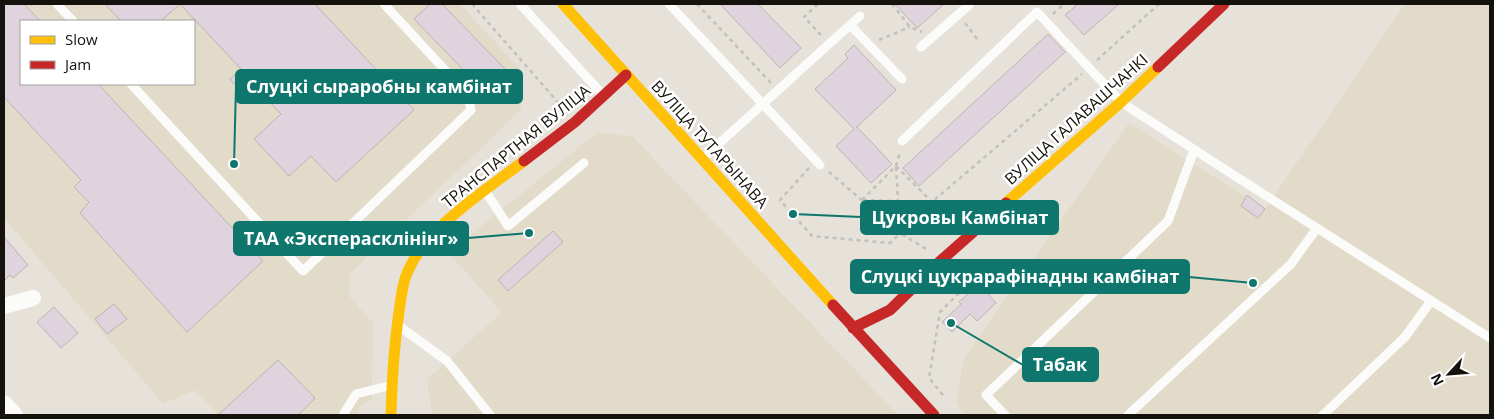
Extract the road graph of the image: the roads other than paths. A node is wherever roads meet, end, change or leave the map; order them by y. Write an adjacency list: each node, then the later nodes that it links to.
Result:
1 (57, 4): 9 (lane)
2 (384, 4): 14 (lane)
3 (520, 4): 15 (lane)
4 (669, 4): 17 (lane)
5 (970, 4): 11 (lane)
6 (1224, 4): 16 (street, ВУЛІЦА ГАЛАВАШЧАНКІ)
7 (567, 5): 12 (street, ВУЛІЦА ТУТАРЫНАВА)
8 (860, 16): 10 (lane)
9 (72, 20)
10 (850, 25): 13 (lane); 17 (lane)
11 (921, 47)
12 (626, 75): 15 (street, ТРАНСПАРТНАЯ ВУЛІЦА); 20 (street, ВУЛІЦА ТУТАРЫНАВА)
13 (902, 79)
14 (131, 85)
15 (604, 96): 23 (street, ТРАНСПАРТНАЯ ВУЛІЦА)
16 (1121, 102): 18 (lane); 19 (lane); 29 (street, ВУЛІЦА ГАЛАВАШЧАНКІ)
17 (764, 103): 20 (lane); 22 (lane)
18 (902, 141)
19 (1194, 150): 24 (lane); 38 (lane)
20 (702, 159): 29 (street, ВУЛІЦА ТУТАРЫНАВА)
21 (584, 163): 23 (lane)
22 (818, 163)
23 (485, 190): 28 (street, ТРАНСПАРТНАЯ ВУЛІЦА)
24 (1317, 228): 26 (lane); 39 (lane)
25 (33, 298): 27 (street)
26 (1431, 301): 30 (lane); 40 (lane)
27 (4, 306)
28 (397, 324): 31 (street, ТРАНСПАРТНАЯ ВУЛІЦА); 36 (lane)
29 (853, 328): 37 (street, ВУЛІЦА ТУТАРЫНАВА)
30 (1490, 338)
31 (392, 385): 34 (lane); 35 (street, ТРАНСПАРТНАЯ ВУЛІЦА)
32 (4, 403): 33 (street)
33 (15, 415)
34 (343, 415)
35 (391, 415)
36 (490, 415)
37 (934, 415)
38 (1005, 415)
39 (1128, 415)
40 (1323, 415)

